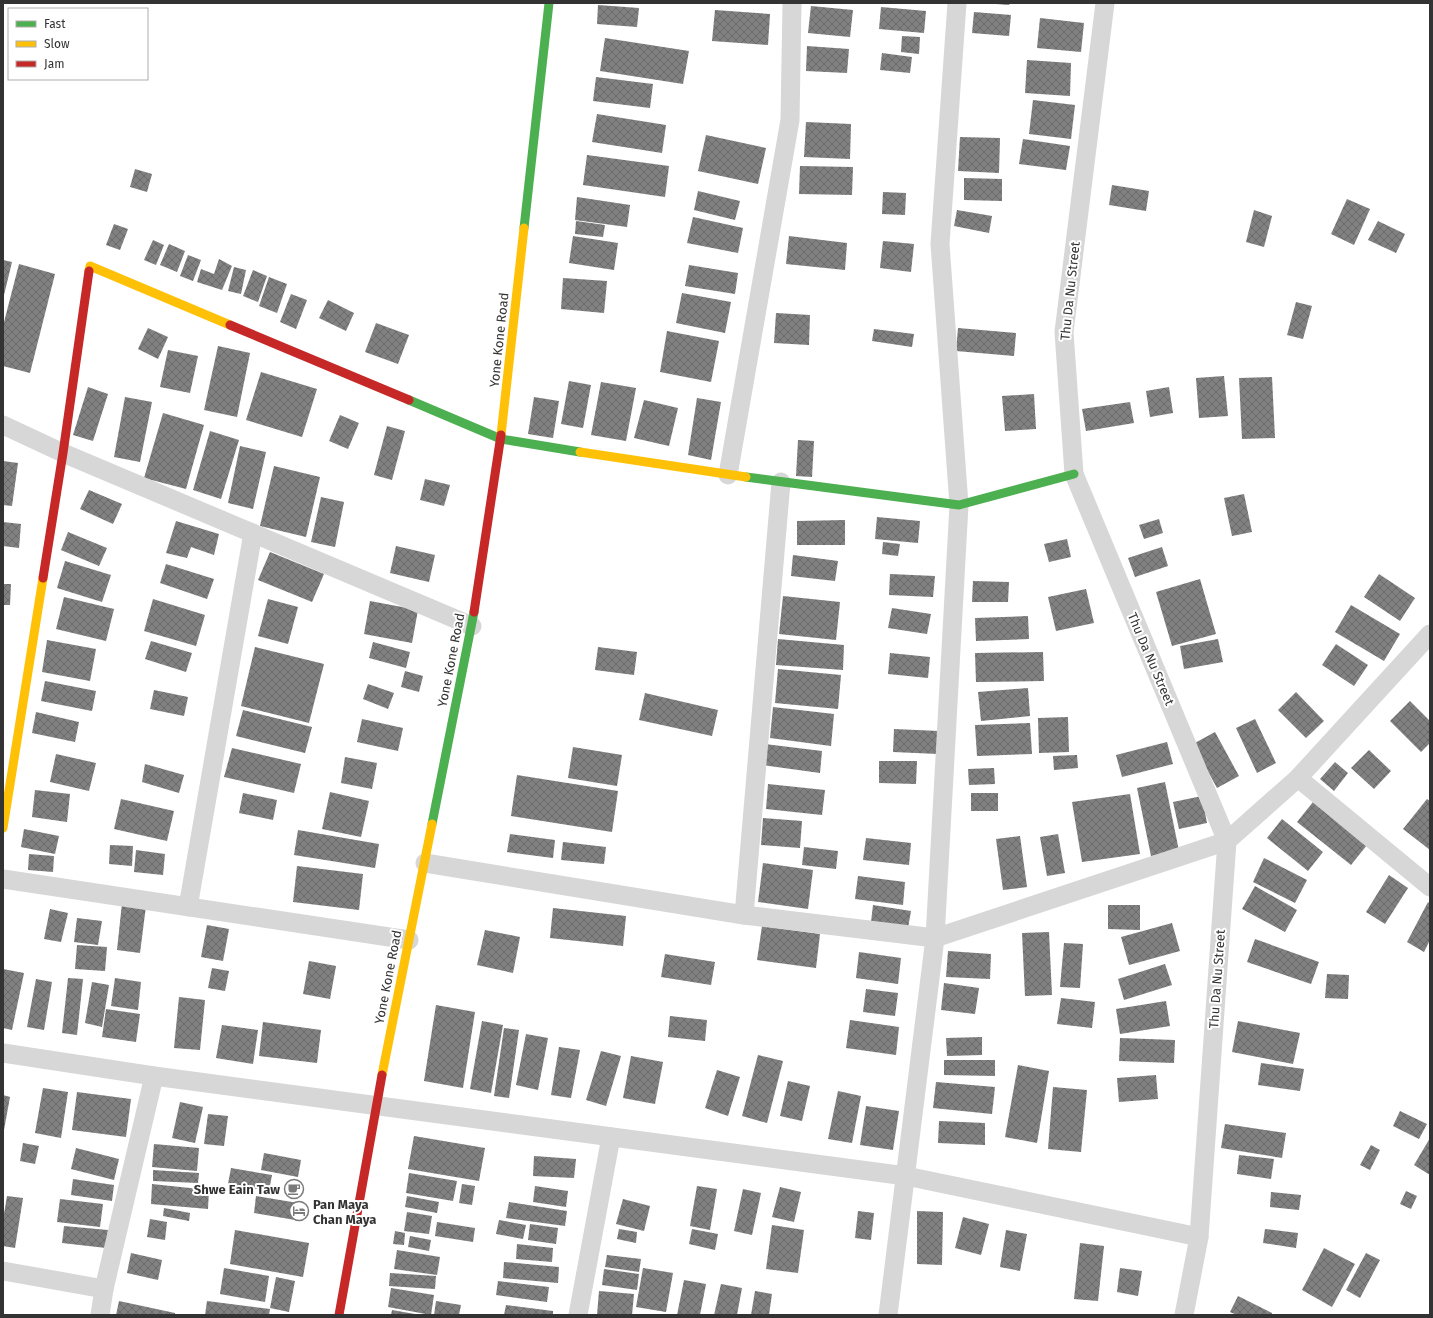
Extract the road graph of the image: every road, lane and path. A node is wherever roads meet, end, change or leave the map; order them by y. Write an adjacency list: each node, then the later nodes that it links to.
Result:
1 (549, 3): 6 (street, Yone Kone Road)
2 (792, 3): 9 (street)
3 (957, 3): 11 (street)
4 (1105, 3): 8 (street, Thu Da Nu Street)
5 (3, 425): 7 (street)
6 (501, 439): 7 (street); 9 (street); 13 (street, Yone Kone Road)
7 (63, 453): 12 (street); 16 (street)
8 (1074, 474): 11 (street); 17 (street, Thu Da Nu Street)
9 (728, 475): 10 (street)
10 (781, 482): 11 (street); 22 (street)
11 (959, 505): 23 (street)
12 (253, 533): 13 (street); 21 (street)
13 (472, 626): 18 (street, Yone Kone Road)
14 (1430, 634): 15 (street)
15 (1298, 778): 17 (street); 20 (street)
16 (3, 828)
17 (1227, 841): 23 (street); 30 (street, Thu Da Nu Street)
18 (425, 863): 22 (street); 24 (street, Yone Kone Road)
19 (3, 879): 21 (street)
20 (1430, 887)
21 (188, 907): 24 (street)
22 (744, 915): 23 (street)
23 (935, 938): 29 (street)
24 (409, 940): 27 (street, Yone Kone Road)
25 (3, 1053): 26 (street)
26 (154, 1076): 27 (street); 32 (street)
27 (376, 1106): 28 (street); 34 (street, Yone Kone Road)
28 (611, 1137): 29 (street); 35 (street)
29 (906, 1176): 30 (street); 36 (street)
30 (1199, 1238): 37 (street, Thu Da Nu Street)
31 (3, 1271): 32 (street)
32 (104, 1289): 33 (street)
33 (100, 1315)
34 (339, 1315)
35 (578, 1315)
36 (888, 1315)
37 (1184, 1315)

